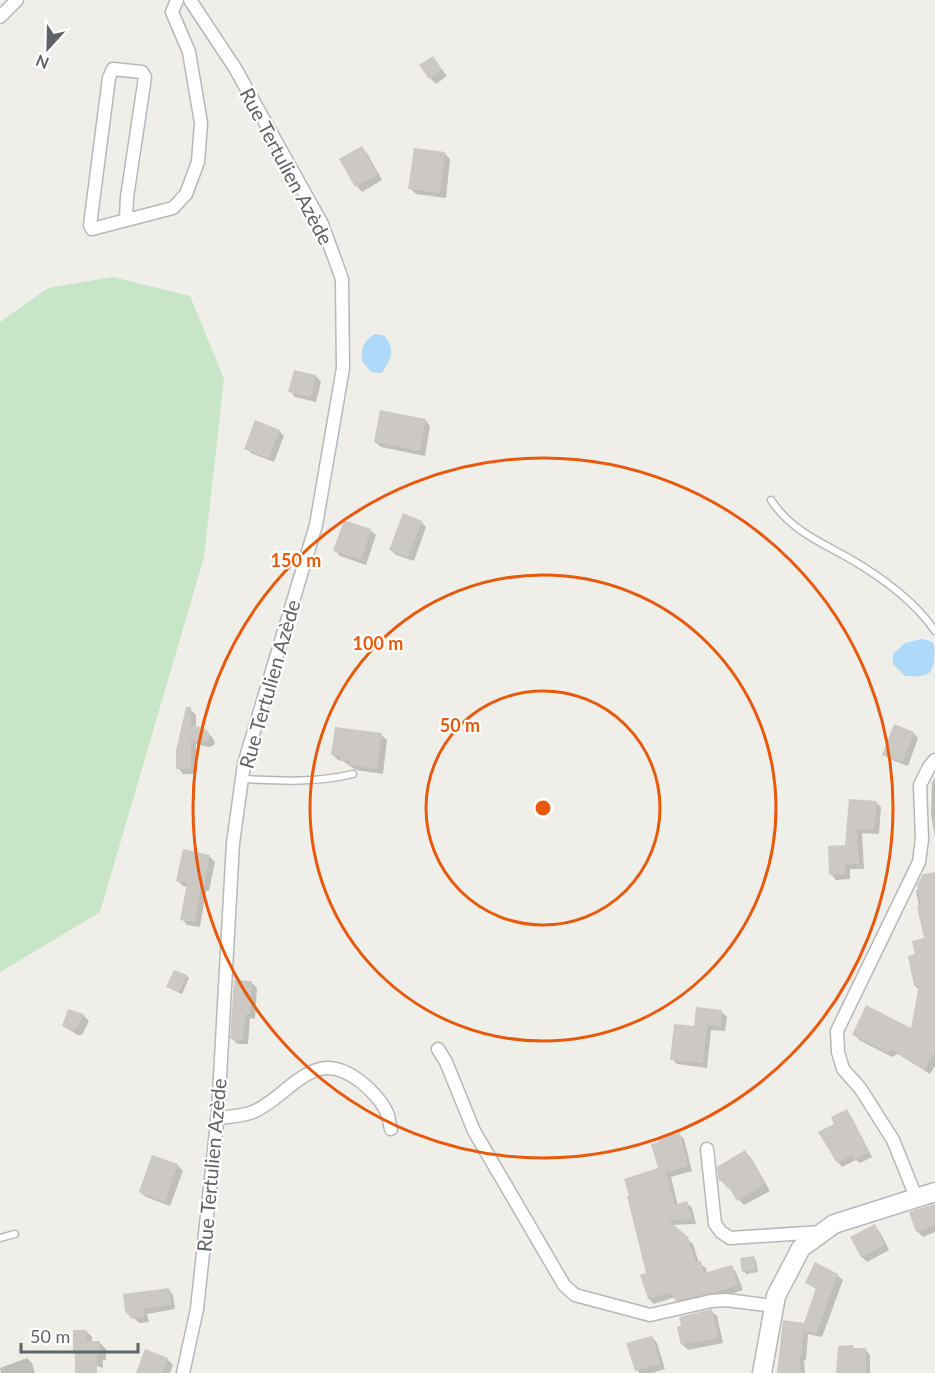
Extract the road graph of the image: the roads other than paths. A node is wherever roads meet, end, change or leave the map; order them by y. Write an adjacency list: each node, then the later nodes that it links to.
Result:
1 (17, 0): 4 (street)
2 (177, 0): 5 (street)
3 (190, 0): 10 (street, Rue Tertulien Azède)
4 (0, 18)
5 (126, 219): 5 (street)
6 (771, 500): 7 (lane)
7 (935, 631)
8 (935, 760): 16 (street)
9 (353, 774): 10 (lane)
10 (242, 779): 12 (street, Rue Tertulien Azède)
11 (438, 1049): 20 (street)
12 (217, 1119): 13 (street); 21 (street, Rue Tertulien Azède)
13 (391, 1129)
14 (707, 1149): 17 (street)
15 (935, 1192): 16 (street)
16 (916, 1197): 17 (street)
17 (822, 1232): 20 (street)
18 (15, 1234): 19 (lane)
19 (0, 1238)
20 (774, 1306): 22 (street)
21 (183, 1373)
22 (762, 1373)

